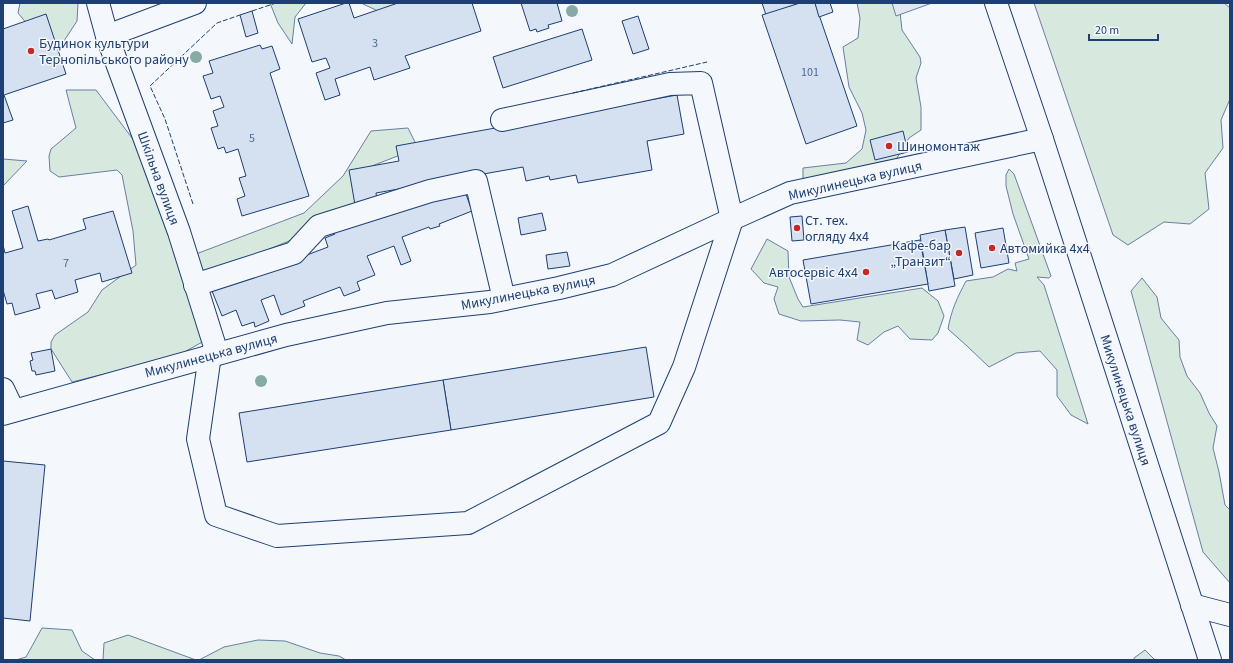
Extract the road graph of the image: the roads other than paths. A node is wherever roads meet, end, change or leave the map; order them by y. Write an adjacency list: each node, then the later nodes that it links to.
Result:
1 (98, 3): 4 (main road, Шкільна вулиця)
2 (195, 3): 4 (main road)
3 (996, 3): 6 (main road, Микулинецька вулиця)
4 (107, 36): 8 (main road, Шкільна вулиця)
5 (502, 120): 7 (main road)
6 (1042, 139): 7 (main road, Микулинецька вулиця); 13 (main road, Микулинецька вулиця)
7 (732, 218): 9 (main road, Микулинецька вулиця); 10 (main road)
8 (195, 285): 9 (main road); 10 (main road, Шкільна вулиця)
9 (504, 299): 10 (main road, Микулинецька вулиця)
10 (214, 354): 12 (main road, Микулинецька вулиця)
11 (3, 389): 12 (main road)
12 (8, 412)
13 (1192, 605): 14 (main road); 15 (main road, Микулинецька вулиця)
14 (1230, 615)
15 (1210, 660)

